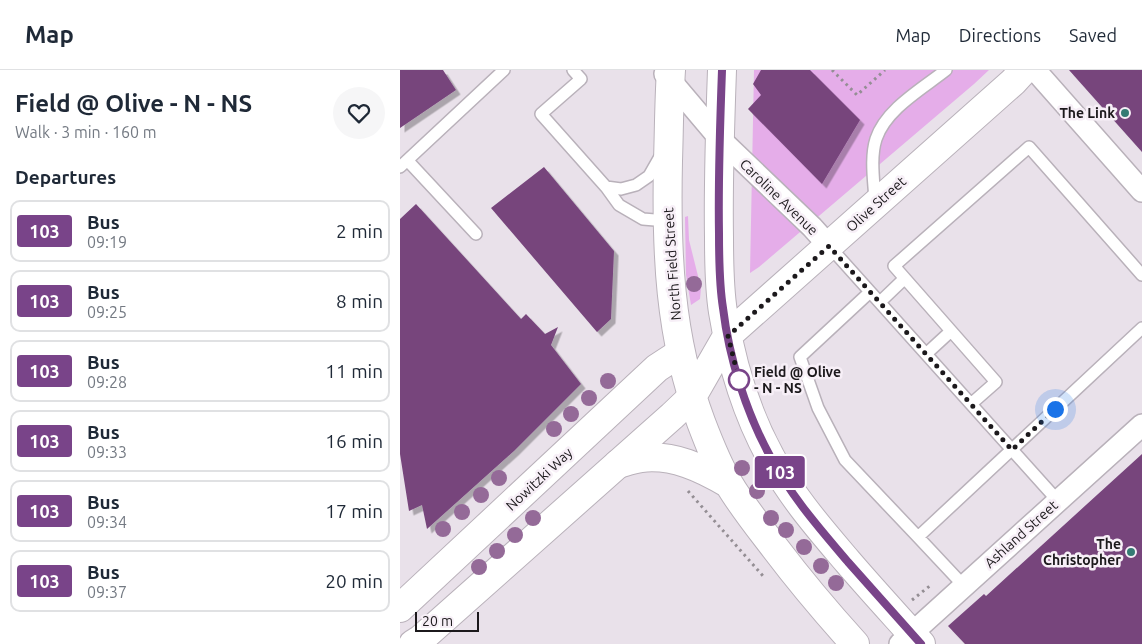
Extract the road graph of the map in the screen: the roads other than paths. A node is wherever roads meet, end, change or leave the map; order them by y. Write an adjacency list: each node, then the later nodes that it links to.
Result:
1 (504, 70): 10 (lane)
2 (573, 70): 11 (lane)
3 (722, 70): 8 (main road)
4 (946, 70): 13 (lane)
5 (1024, 70): 13 (main road, Olive Street)
6 (1035, 70): 12 (street)
7 (668, 74): 8 (street, Caroline Avenue); 9 (main road, North Field Street)
8 (720, 139): 16 (street, Caroline Avenue); 23 (main road)
9 (669, 140): 11 (lane); 14 (main road, North Field Street)
10 (404, 164): 15 (lane)
11 (606, 187): 14 (lane)
12 (1142, 191)
13 (875, 205): 16 (main road, Olive Street)
14 (667, 221): 24 (main road, North Field Street)
15 (476, 234)
16 (829, 246): 19 (lane, Caroline Avenue); 23 (main road, Olive Street)
17 (1142, 275): 18 (lane)
18 (904, 279): 20 (lane); 22 (lane)
19 (870, 292): 20 (lane, Caroline Avenue); 33 (lane)
20 (880, 302): 25 (lane, Caroline Avenue)
21 (1142, 328): 29 (lane)
22 (951, 331): 25 (lane); 27 (lane)
23 (728, 336): 24 (main road, Olive Street); 26 (main road, Olive Street); 36 (main road)
24 (680, 353): 26 (main road, North Field Street); 35 (main road, Nowitzki Way)
25 (926, 354): 27 (lane, Caroline Avenue)
26 (692, 397): 30 (main road); 31 (main road, North Field Street)
27 (971, 404): 29 (lane, Caroline Avenue)
28 (1142, 425): 32 (street, Ashland Street)
29 (1012, 450): 32 (lane, Caroline Avenue); 33 (lane)
30 (618, 464): 31 (main road); 37 (main road)
31 (729, 484): 38 (main road, North Field Street)
32 (1058, 501): 34 (street, Ashland Street)
33 (918, 537): 34 (lane)
34 (964, 586): 36 (street, Ashland Street)
35 (400, 608)
36 (911, 640)
37 (413, 644)
38 (855, 644)

